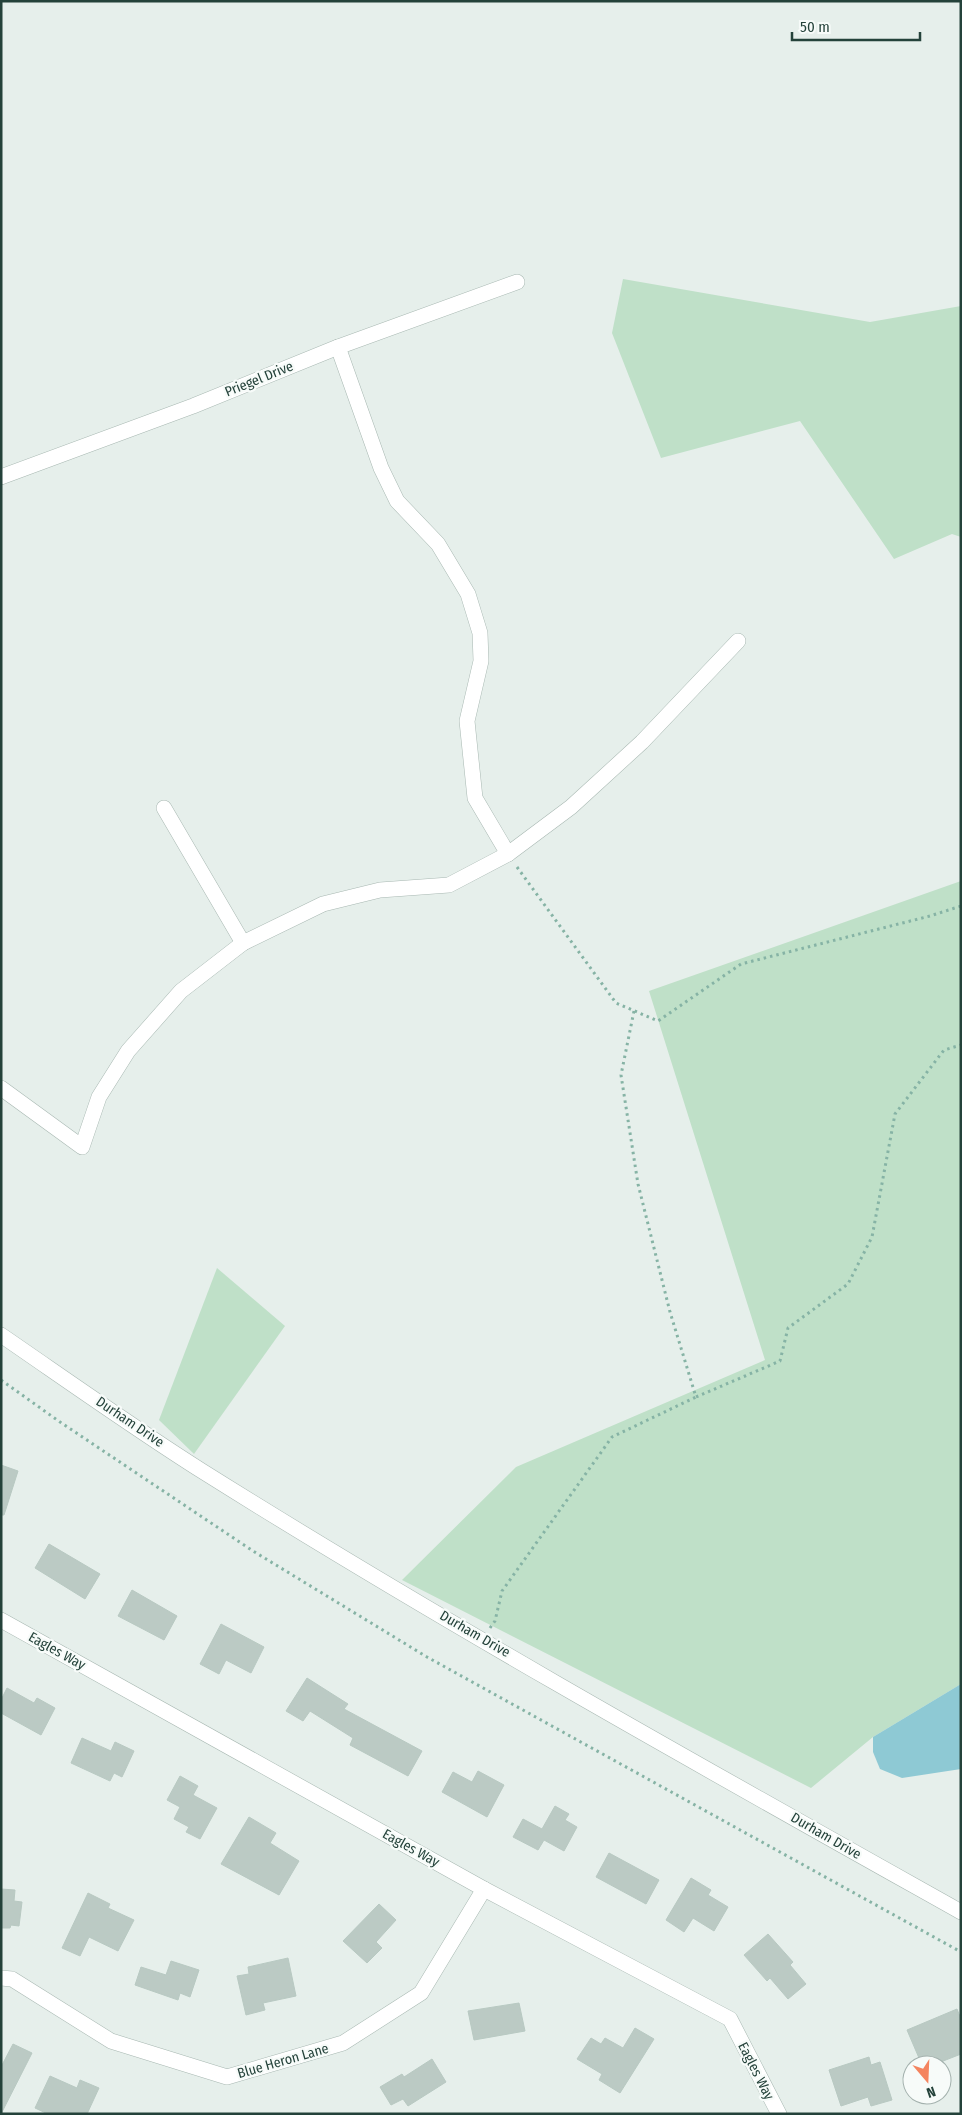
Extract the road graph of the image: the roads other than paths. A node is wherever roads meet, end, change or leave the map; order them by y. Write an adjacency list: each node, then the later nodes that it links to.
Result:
1 (517, 282): 2 (street, Priegel Drive)
2 (338, 347): 3 (street, Priegel Drive); 6 (street)
3 (1, 477)
4 (738, 641): 6 (street)
5 (164, 808): 7 (street)
6 (508, 854): 7 (street)
7 (243, 943): 8 (street)
8 (1, 1088)
9 (1, 1336): 12 (street, Durham Drive)
10 (1, 1620): 11 (street, Eagles Way)
11 (484, 1889): 13 (street, Blue Heron Lane); 14 (street, Eagles Way)
12 (961, 1912)
13 (1, 1978)
14 (779, 2114)

